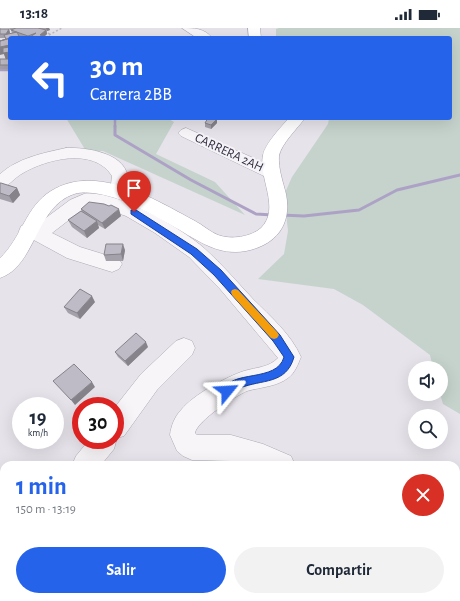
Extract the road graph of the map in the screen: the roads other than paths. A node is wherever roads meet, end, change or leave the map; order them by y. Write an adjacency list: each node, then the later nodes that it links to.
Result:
1 (188, 28): 2 (street)
2 (202, 36)
3 (296, 120): 5 (main road)
4 (186, 133): 5 (street, CARRERA 2AH)
5 (272, 173): 7 (main road)
6 (0, 183): 7 (street)
7 (119, 192): 8 (main road)
8 (33, 232): 9 (street); 10 (main road); 15 (street)
9 (112, 264)
10 (0, 270)
11 (184, 348): 12 (street)
12 (124, 414)
13 (98, 449): 14 (street)
14 (88, 461)
15 (274, 461)

